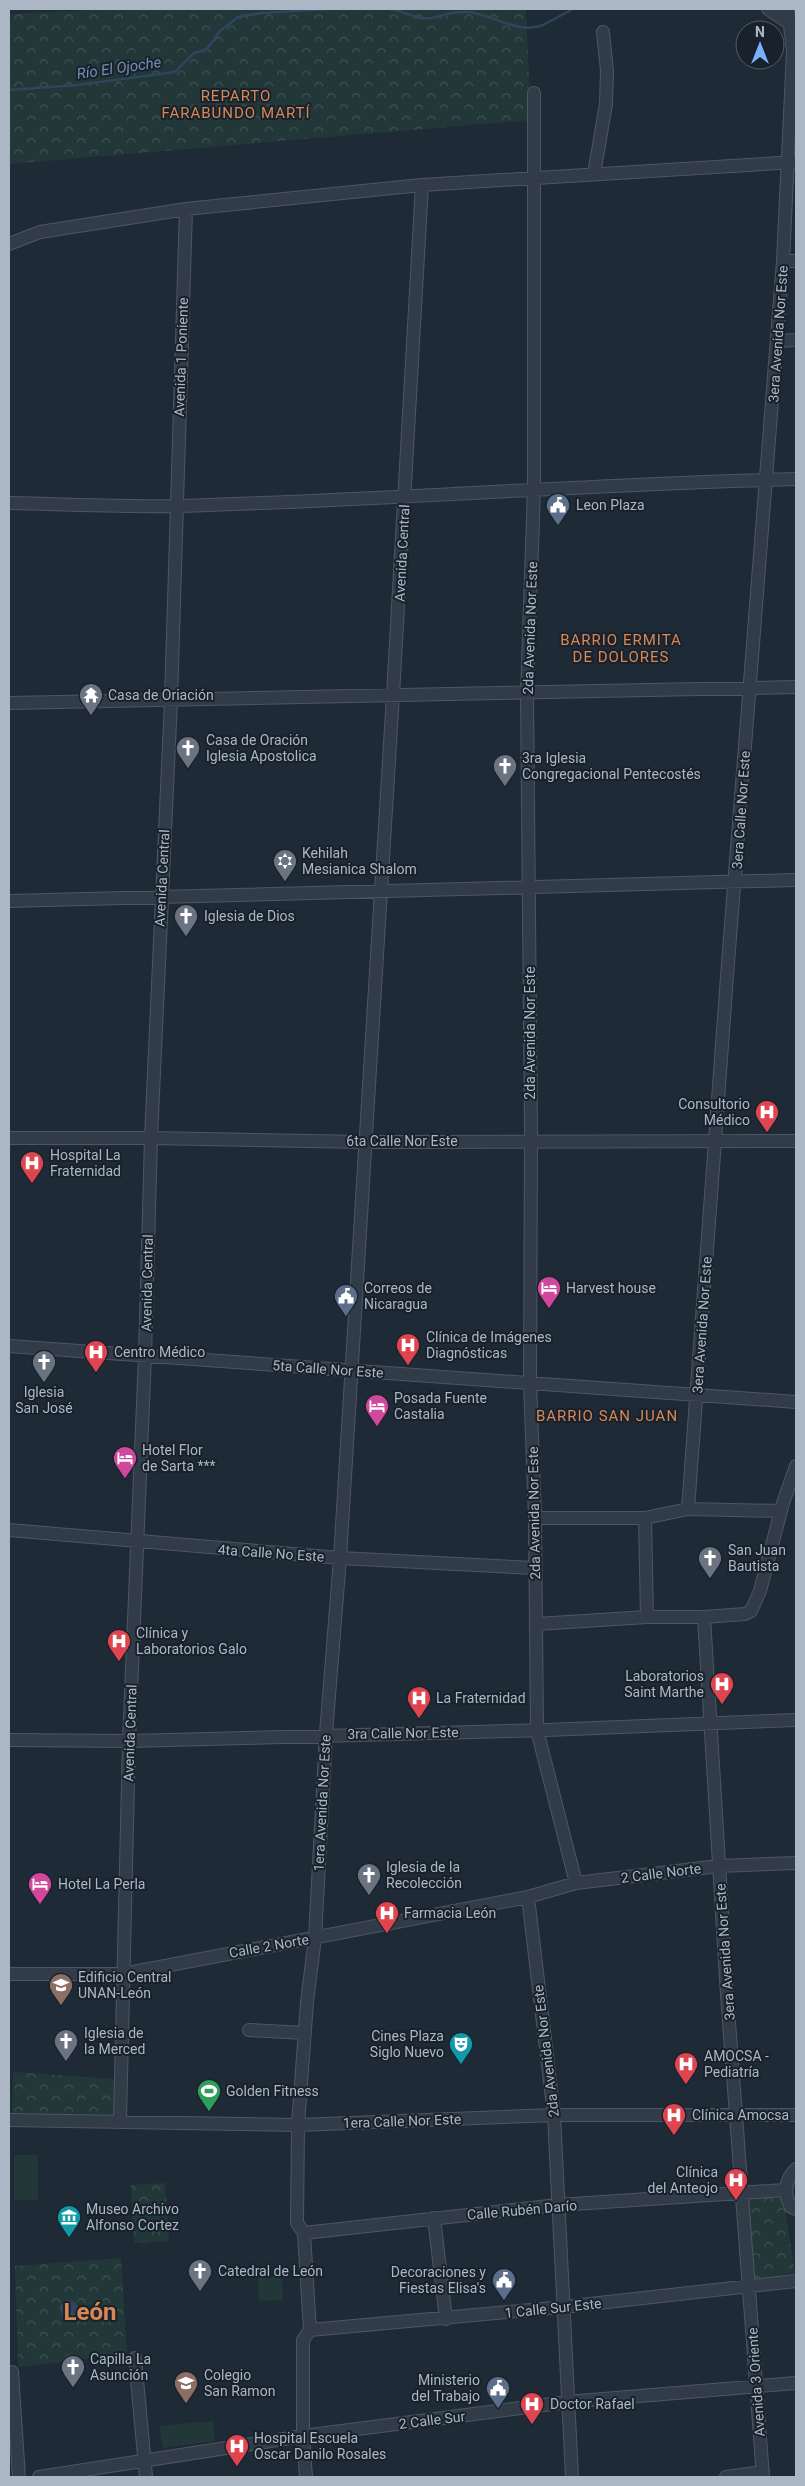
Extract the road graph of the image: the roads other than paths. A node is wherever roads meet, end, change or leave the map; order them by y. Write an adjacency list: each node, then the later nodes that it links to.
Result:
1 (768, 9): 3 (street)
2 (788, 9): 3 (street, 3era Avenida Nor Este)
3 (789, 23): 5 (street, 3era Avenida Nor Este)
4 (603, 32): 8 (street)
5 (795, 50): 7 (street, 3era Avenida Nor Este)
6 (534, 93): 9 (street, 2da Avenida Nor Este)
7 (793, 162): 8 (street); 13 (street, 3era Avenida Nor Este)
8 (594, 174): 9 (street)
9 (533, 179): 10 (street); 18 (street, 2da Avenida Nor Este)
10 (422, 186): 11 (street); 19 (street, Avenida Central)
11 (186, 208): 12 (street); 21 (street, Avenida 1 Poniente)
12 (9, 248)
13 (790, 261): 14 (street, 3era Avenida Nor Este)
14 (778, 340): 15 (street); 17 (street, 3era Avenida Nor Este)
15 (796, 340)
16 (796, 479): 17 (street)
17 (767, 480): 18 (street); 23 (street, 3era Calle Nor Este)
18 (534, 488): 19 (street); 24 (street, 2da Avenida Nor Este)
19 (405, 496): 21 (street); 25 (street, Avenida Central)
20 (9, 503): 21 (street)
21 (177, 506): 26 (street, Avenida Central)
22 (796, 687): 23 (street)
23 (750, 688): 24 (street); 28 (street, 3era Calle Nor Este)
24 (527, 692): 25 (street); 30 (street, 2da Avenida Nor Este)
25 (393, 695): 26 (street); 31 (street, Avenida Central)
26 (171, 700): 27 (street); 32 (street, Avenida Central)
27 (9, 703)
28 (735, 880): 29 (street); 30 (street); 37 (street, 3era Calle Nor Este)
29 (796, 880)
30 (529, 886): 31 (street); 36 (street, 2da Avenida Nor Este)
31 (381, 890): 32 (street); 39 (street, Avenida Central)
32 (162, 897): 33 (street); 35 (street, Avenida Central)
33 (9, 901)
34 (9, 1138): 35 (street, 6ta Calle Nor Este)
35 (151, 1138): 39 (street, 6ta Calle Nor Este); 41 (street, Avenida Central)
36 (531, 1140): 37 (street, 6ta Calle Nor Este); 39 (street, 6ta Calle Nor Este); 43 (street, 2da Avenida Nor Este)
37 (714, 1140): 38 (street, 6ta Calle Nor Este); 44 (street, 3era Avenida Nor Este)
38 (796, 1141)
39 (365, 1142): 42 (street, Avenida Central)
40 (9, 1346): 41 (street, 5ta Calle Nor Este)
41 (145, 1355): 42 (street, 5ta Calle Nor Este); 52 (street, Avenida Central)
42 (351, 1370): 43 (street, 5ta Calle Nor Este); 53 (street, 1era Avenida Nor Este)
43 (530, 1383): 44 (street, 5ta Calle Nor Este); 49 (street, 2da Avenida Nor Este)
44 (697, 1395): 45 (street, 5ta Calle Nor Este); 47 (street, 3era Avenida Nor Este)
45 (796, 1402)
46 (796, 1466): 48 (street)
47 (688, 1509): 48 (street); 50 (street)
48 (781, 1512): 55 (street)
49 (535, 1518): 50 (street); 54 (street, 2da Avenida Nor Este)
50 (645, 1518): 56 (street)
51 (9, 1530): 52 (street, 4ta Calle No Este)
52 (138, 1542): 53 (street, 4ta Calle No Este); 63 (street, Avenida Central)
53 (340, 1558): 54 (street, 4ta Calle No Este); 61 (street, 1era Avenida Nor Este)
54 (534, 1568): 57 (street, 2da Avenida Nor Este)
55 (704, 1617): 56 (street); 59 (street, 3era Avenida Nor Este)
56 (647, 1618): 57 (street)
57 (537, 1624): 60 (street, 2da Avenida Nor Este)
58 (796, 1720): 59 (street, 3ra Calle Nor Este)
59 (710, 1723): 60 (street, 3ra Calle Nor Este); 65 (street, 3era Avenida Nor Este)
60 (537, 1730): 61 (street, 3ra Calle Nor Este); 66 (street, 2da Avenida Nor Este)
61 (326, 1734): 63 (street, 3ra Calle Nor Este); 68 (street, 1era Avenida Nor Este)
62 (9, 1740): 63 (street, 3ra Calle Nor Este)
63 (129, 1741): 70 (street, Avenida Central)
64 (796, 1863): 65 (street, 2 Calle Norte)
65 (719, 1866): 66 (street, 2 Calle Norte); 75 (street, 3era Avenida Nor Este)
66 (576, 1883): 67 (street, 2 Calle Norte)
67 (528, 1897): 68 (street, Calle 2 Norte); 73 (street, 2da Avenida Nor Este)
68 (315, 1938): 70 (street, Calle 2 Norte); 72 (street, 1era Avenida Nor Este)
69 (9, 1974): 70 (street, Calle 2 Norte)
70 (123, 1974): 77 (street, Avenida Central)
71 (249, 2030): 72 (street)
72 (305, 2033): 78 (street, 1era Avenida Nor Este)
73 (554, 2115): 75 (street, 1era Calle Nor Este); 78 (street, 1era Calle Nor Este); 82 (street, 2da Avenida Nor Este)
74 (796, 2115): 75 (street, 1era Calle Nor Este)
75 (737, 2116): 81 (street, 3era Avenida Nor Este)
76 (9, 2120): 77 (street, 1era Calle Nor Este)
77 (120, 2120): 78 (street, 1era Calle Nor Este)
78 (298, 2125): 85 (street, 1era Avenida Nor Este)
79 (796, 2169): 80 (street)
80 (785, 2190): 81 (street, Calle Rubén Darío); 83 (street)
81 (741, 2194): 82 (street, Calle Rubén Darío); 87 (street, 3era Avenida Nor Este)
82 (558, 2205): 84 (street, Calle Rubén Darío); 88 (street, 2da Avenida Nor Este)
83 (796, 2209)
84 (434, 2218): 85 (street, Calle Rubén Darío); 89 (street)
85 (304, 2233): 90 (street, 1era Avenida Nor Este)
86 (796, 2282): 87 (street, 1 Calle Sur Este)
87 (749, 2286): 88 (street, 1 Calle Sur Este); 94 (street, Avenida 3 Oriente)
88 (563, 2307): 89 (street, 1 Calle Sur Este); 95 (street, 2da Avenida Nor Este)
89 (446, 2319): 90 (street, 1 Calle Sur Este)
90 (310, 2330): 96 (street)
91 (135, 2358): 97 (street)
92 (10, 2373): 99 (street)
93 (796, 2383): 94 (street, 2 Calle Sur)
94 (757, 2388): 95 (street, 2 Calle Sur); 98 (street, Avenida 3 Oriente)
95 (567, 2402): 96 (street, 2 Calle Sur); 103 (street, 2da Avenida Nor Este)
96 (303, 2436): 97 (street, 2 Calle Sur); 102 (street)
97 (144, 2461): 100 (street, 2 Calle Sur); 101 (street)
98 (763, 2475): 104 (street)
99 (19, 2477)
100 (39, 2477)
101 (146, 2477)
102 (306, 2477)
103 (572, 2477)
104 (726, 2477)

